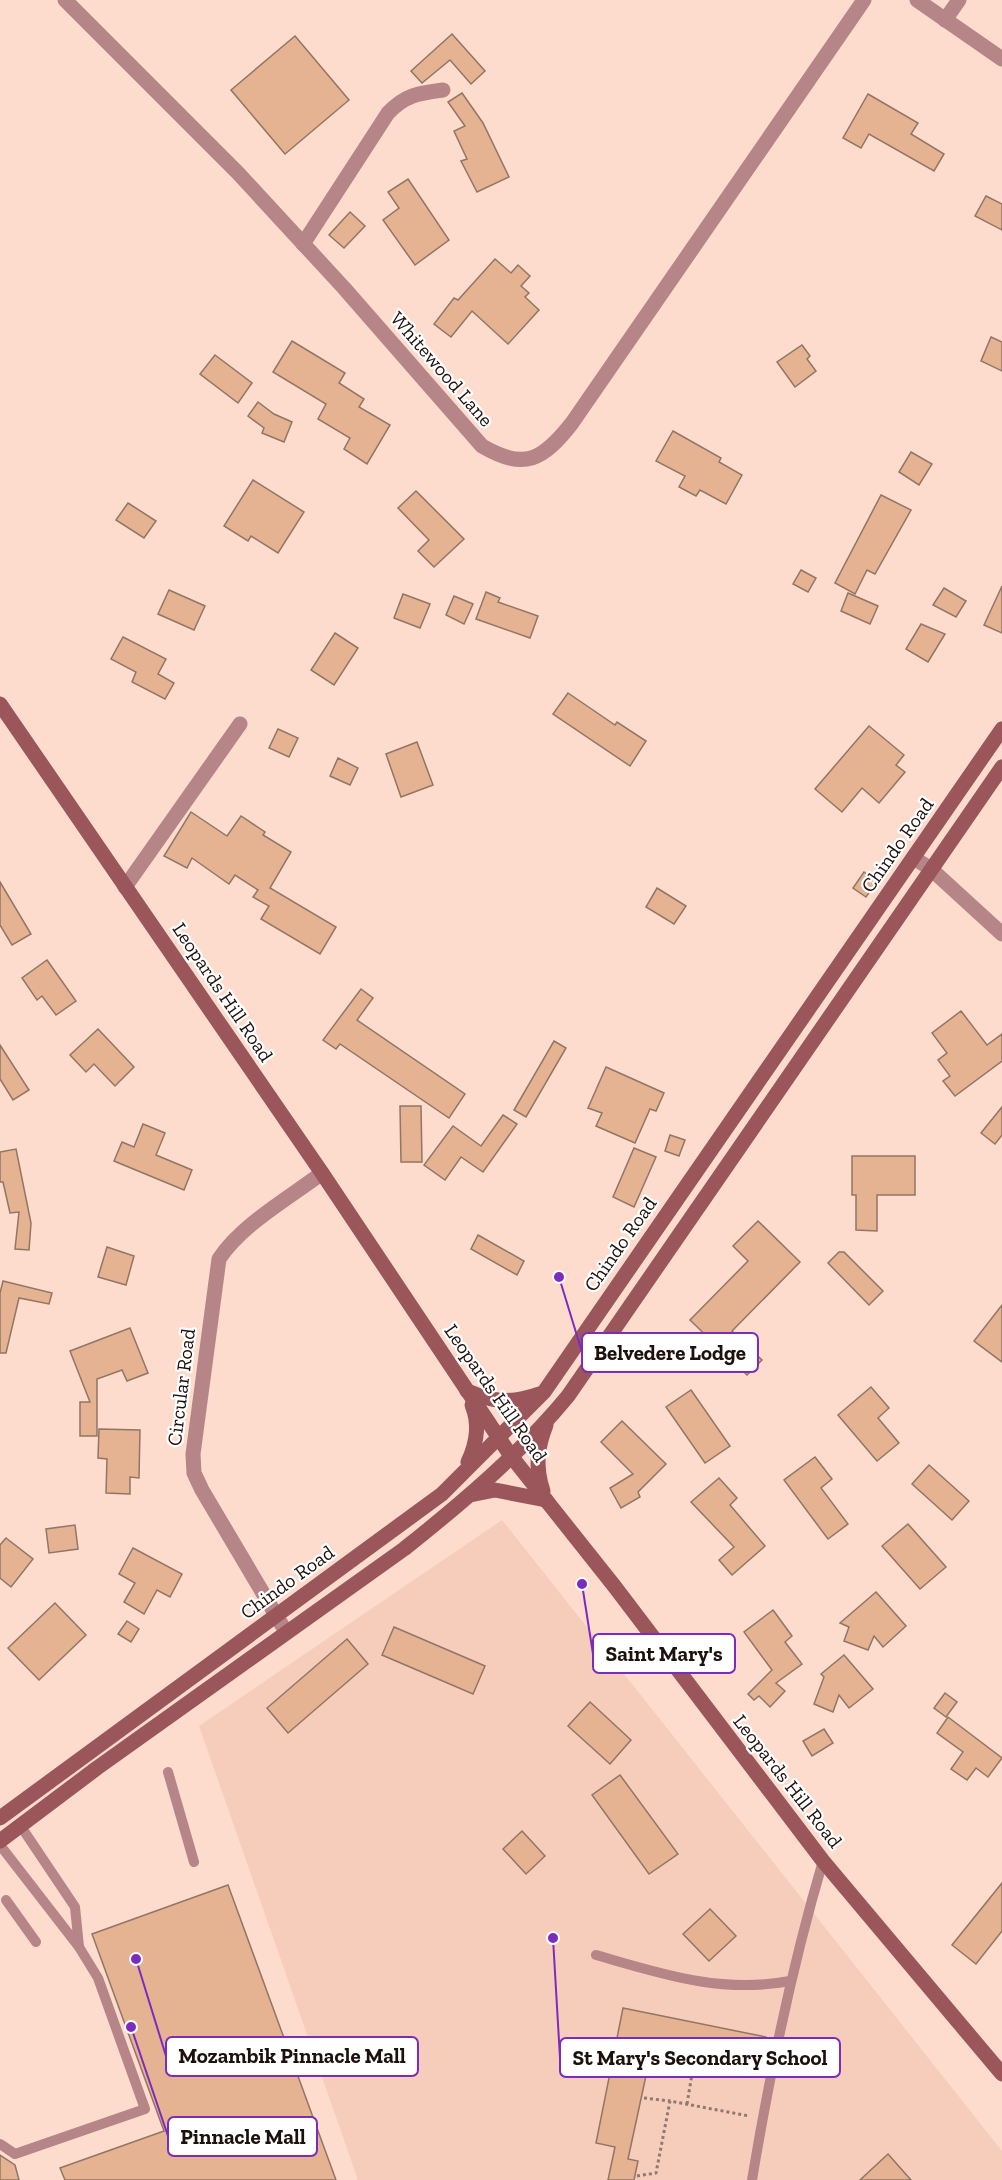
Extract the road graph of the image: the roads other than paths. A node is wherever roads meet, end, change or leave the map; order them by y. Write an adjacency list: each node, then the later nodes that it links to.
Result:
1 (65, 0): 8 (street, Whitewood Lane)
2 (864, 0): 8 (street, Whitewood Lane)
3 (917, 0): 5 (street)
4 (959, 0): 5 (street)
5 (945, 20): 6 (street)
6 (1002, 59)
7 (443, 90): 8 (street)
8 (303, 244)
9 (0, 704): 15 (main road, Leopards Hill Road)
10 (240, 724): 15 (street)
11 (1002, 729): 13 (main road, Chindo Road)
12 (1002, 768): 14 (main road, Chindo Road)
13 (914, 858): 14 (street); 19 (main road, Chindo Road)
14 (931, 869): 16 (street); 20 (main road, Chindo Road)
15 (125, 886): 17 (main road, Leopards Hill Road)
16 (1002, 934)
17 (322, 1173): 18 (main road, Leopards Hill Road); 26 (street, Circular Road)
18 (467, 1390): 19 (main road); 21 (main road, Leopards Hill Road); 23 (main road)
19 (544, 1392): 21 (main road, Chindo Road)
20 (546, 1423): 22 (main road, Chindo Road); 25 (main road)
21 (498, 1436): 22 (main road, Leopards Hill Road); 23 (main road, Chindo Road)
22 (511, 1456): 24 (main road, Chindo Road); 25 (main road, Leopards Hill Road)
23 (462, 1473): 26 (main road, Chindo Road)
24 (468, 1495): 25 (main road); 27 (main road, Chindo Road)
25 (546, 1500): 32 (main road, Leopards Hill Road)
26 (276, 1617): 27 (street, Circular Road); 29 (main road, Chindo Road)
27 (286, 1632): 30 (main road, Chindo Road)
28 (168, 1772): 33 (lane)
29 (0, 1818)
30 (20, 1825): 31 (main road, Chindo Road); 36 (lane)
31 (0, 1843): 36 (lane)
32 (823, 1861): 38 (lane); 39 (main road, Leopards Hill Road)
33 (194, 1862)
34 (6, 1900): 35 (lane)
35 (36, 1942)
36 (79, 1947): 40 (lane)
37 (596, 1955): 38 (lane)
38 (790, 1981): 41 (lane)
39 (1002, 2074)
40 (0, 2144)
41 (752, 2180)

